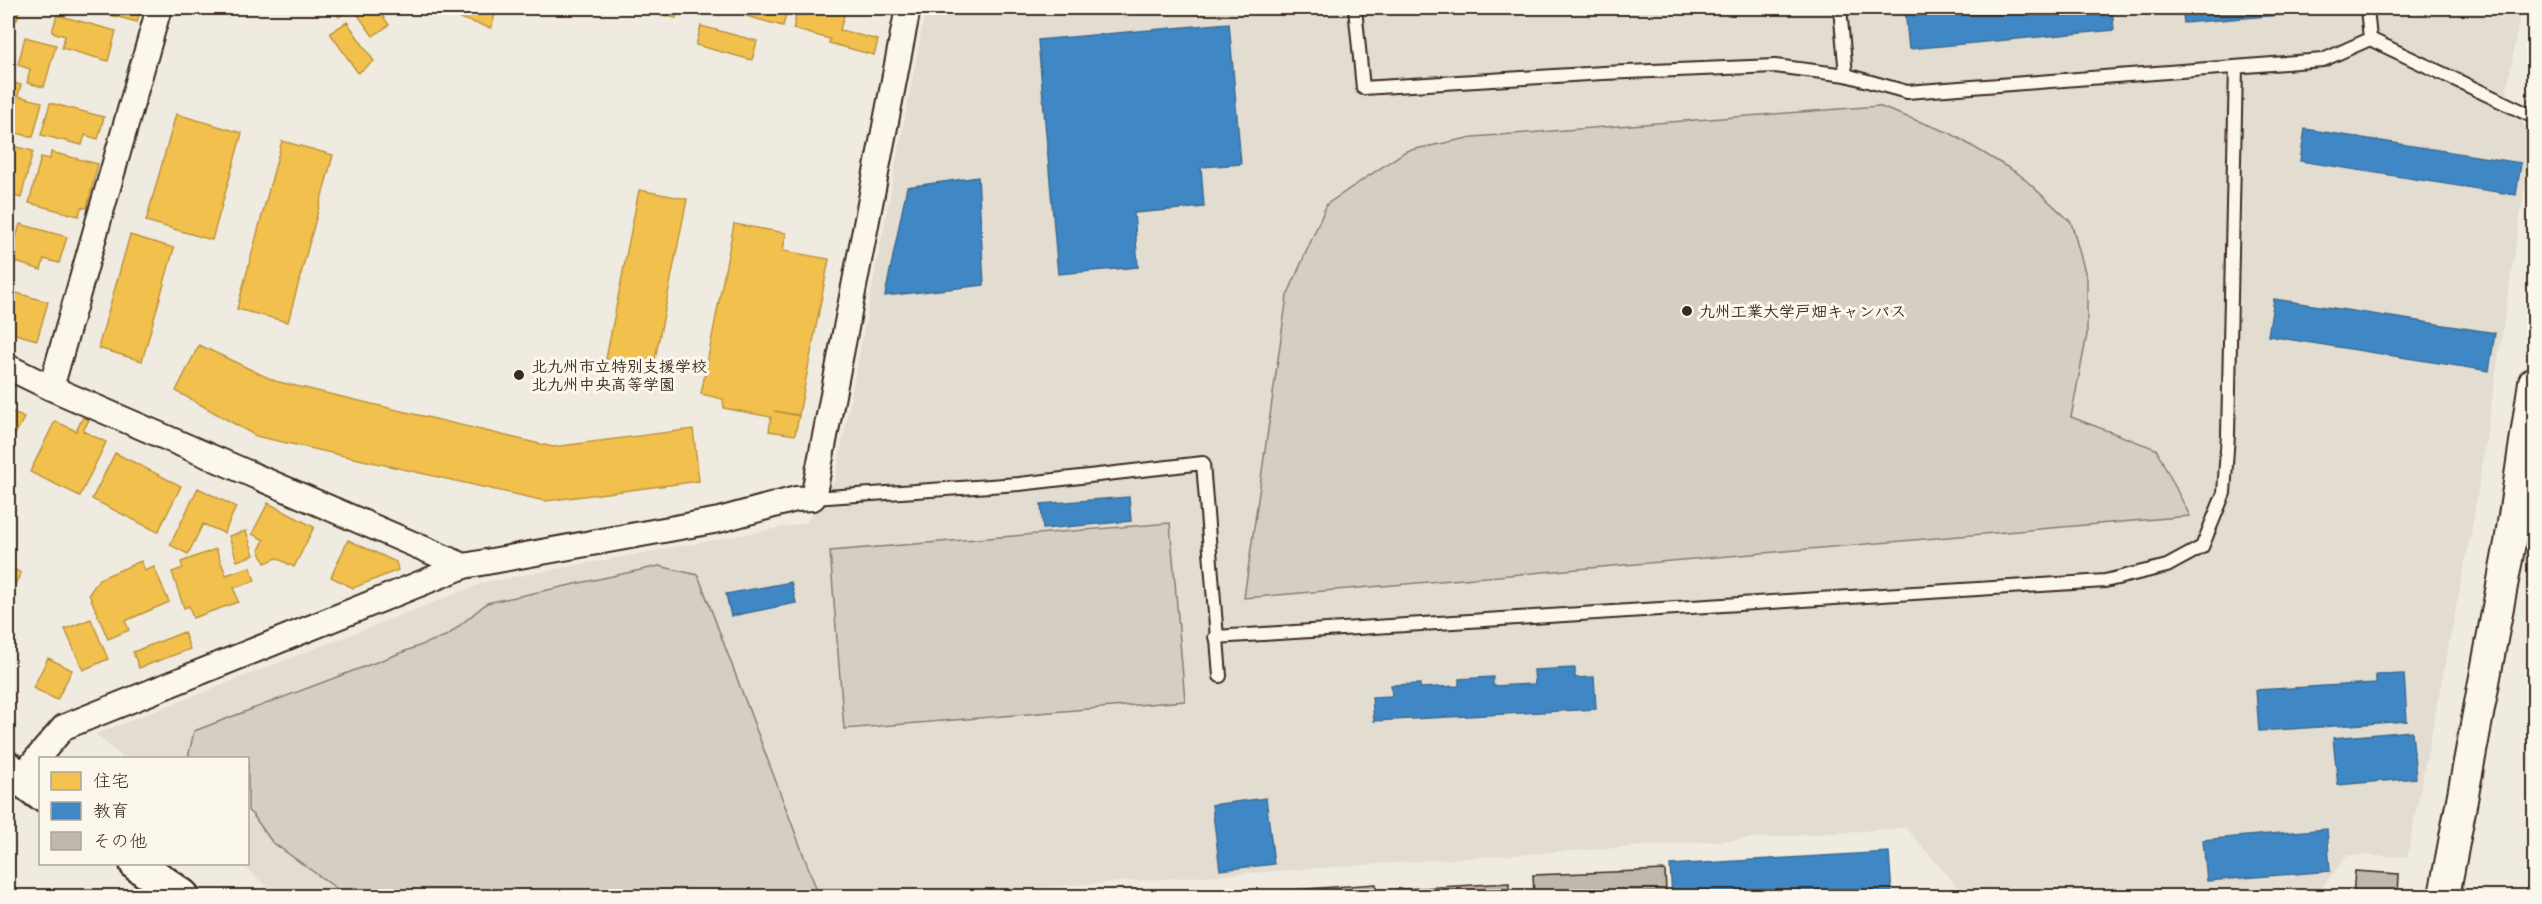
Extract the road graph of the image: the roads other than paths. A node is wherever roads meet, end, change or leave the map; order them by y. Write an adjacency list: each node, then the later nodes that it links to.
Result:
1 (159, 8): 12 (street)
2 (908, 8): 13 (street)
3 (1355, 8): 8 (lane)
4 (1840, 8): 8 (lane)
5 (2367, 8): 6 (lane)
6 (2370, 39): 7 (lane); 9 (lane)
7 (2236, 68): 8 (lane); 15 (lane)
8 (1846, 75)
9 (2535, 117)
10 (8, 367): 12 (street)
11 (2535, 382): 22 (street)
12 (51, 388): 14 (street)
13 (813, 498): 14 (street); 15 (lane)
14 (464, 566): 17 (street)
15 (1215, 637): 16 (lane)
16 (1220, 676)
17 (41, 757)
18 (39, 759): 19 (street)
19 (23, 780)
20 (138, 865): 21 (main road)
21 (182, 897)
22 (2444, 897)

